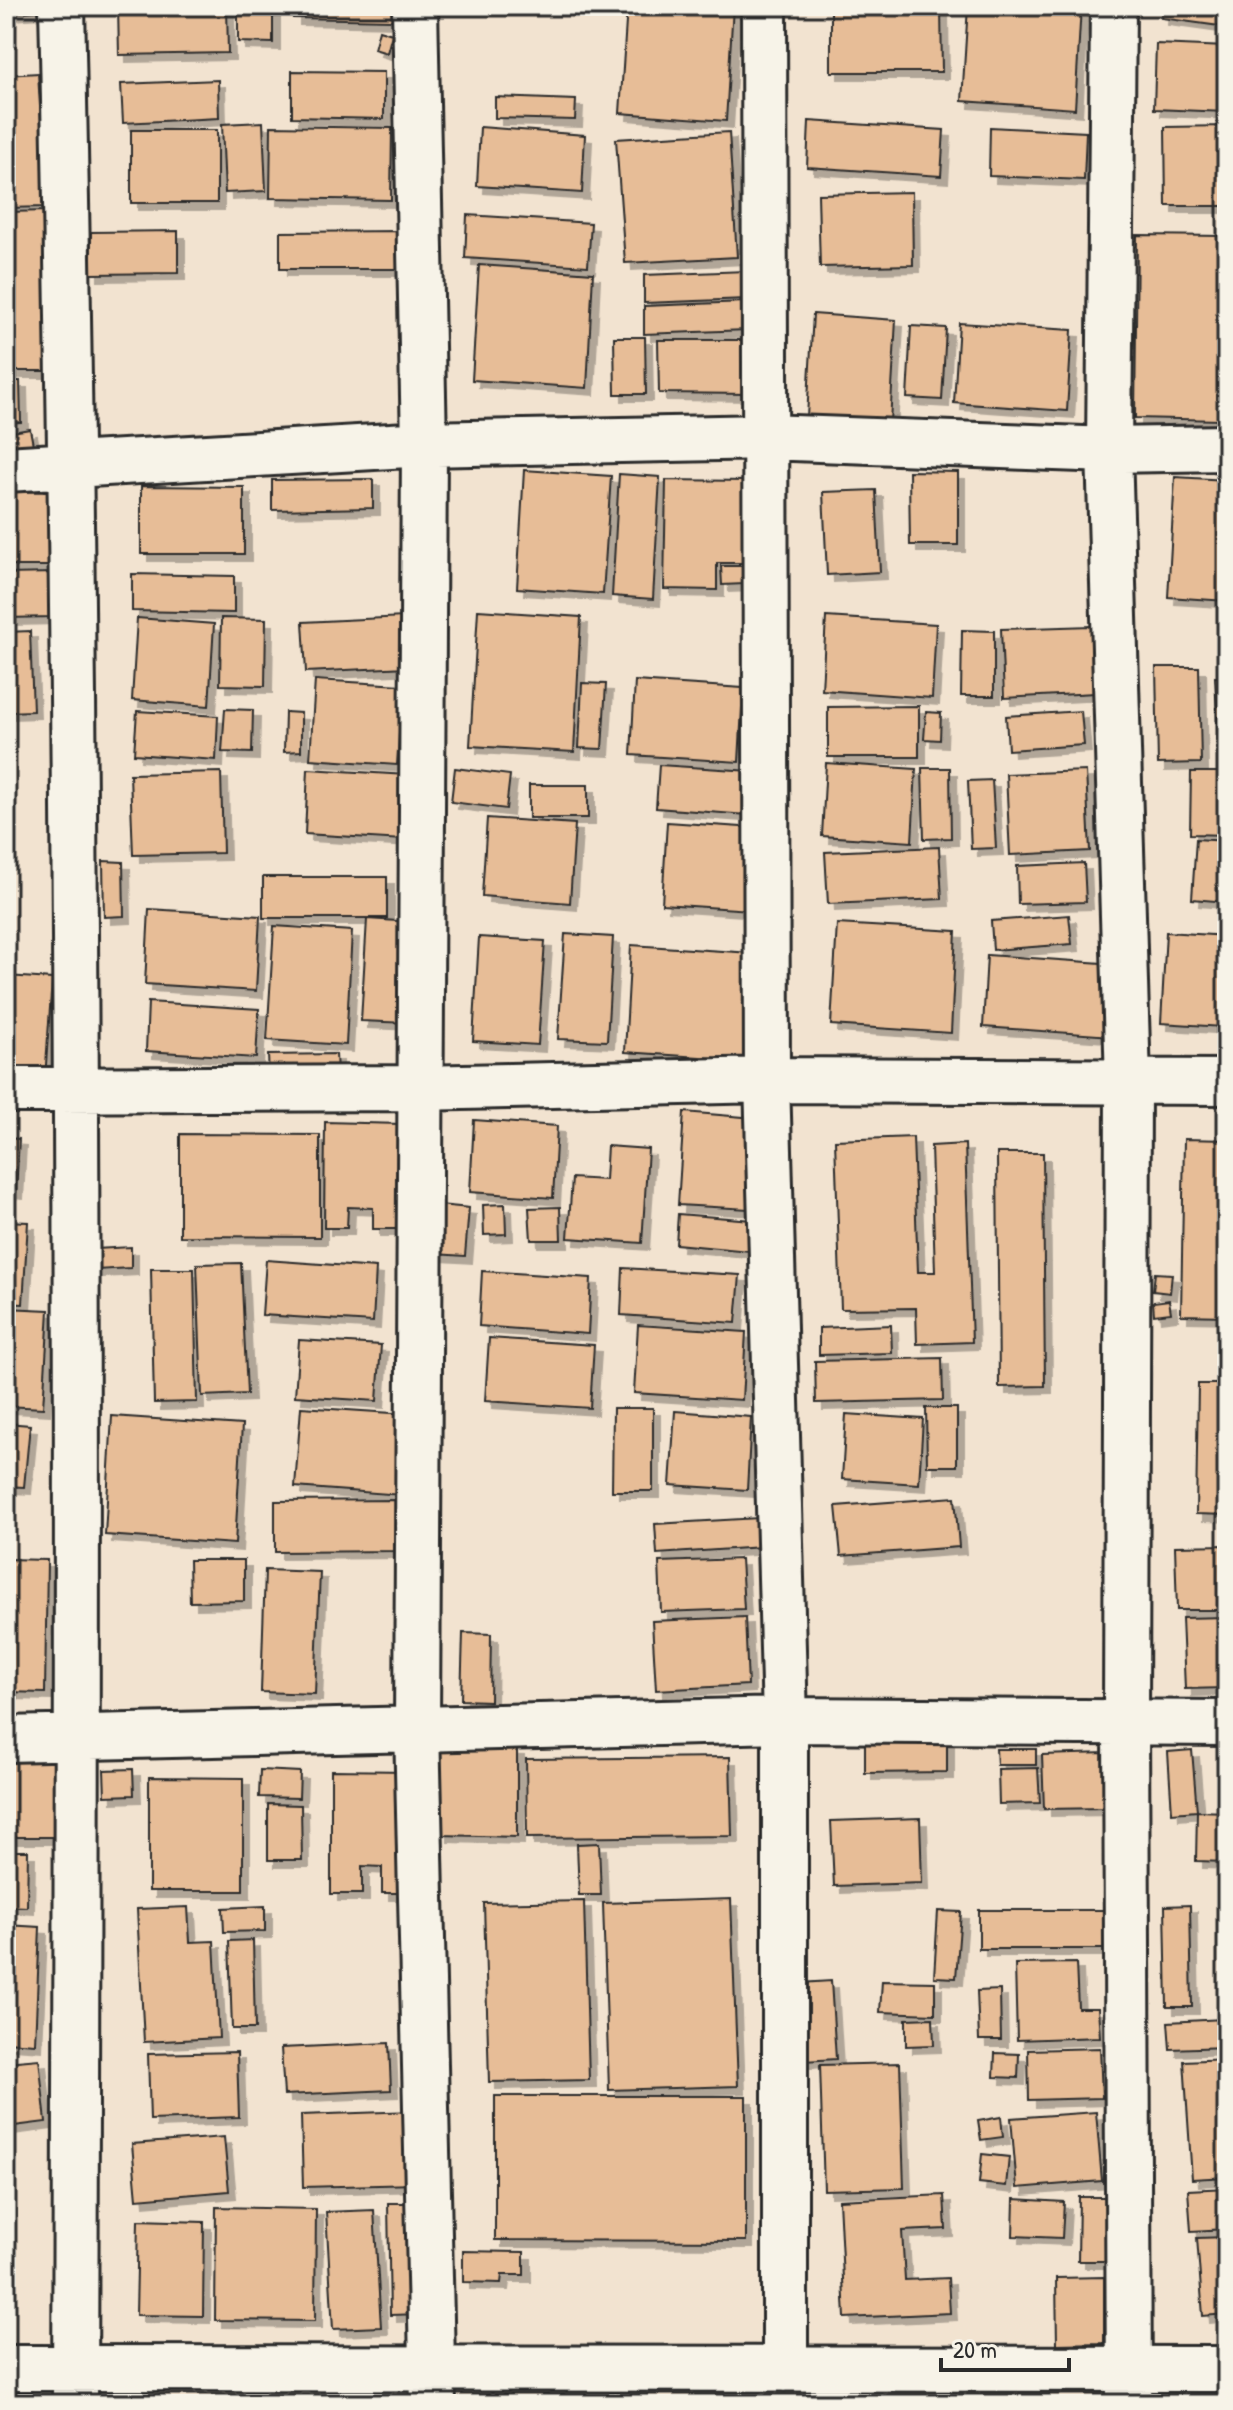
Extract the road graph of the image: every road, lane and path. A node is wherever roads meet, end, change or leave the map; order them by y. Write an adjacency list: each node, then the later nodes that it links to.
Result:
1 (62, 6): 9 (street)
2 (415, 6): 6 (street)
3 (764, 6): 5 (street)
4 (1113, 6): 8 (street)
5 (767, 437): 6 (street); 8 (street); 11 (street)
6 (424, 444): 9 (street); 14 (street)
7 (1227, 448): 8 (street)
8 (1109, 450): 12 (street)
9 (72, 467): 10 (street); 15 (street)
10 (6, 469)
11 (767, 1080): 12 (street); 14 (street); 17 (street)
12 (1128, 1082): 13 (street); 18 (street)
13 (1227, 1082)
14 (418, 1088): 15 (street); 20 (street)
15 (79, 1089): 16 (street); 21 (street)
16 (6, 1090)
17 (785, 1720): 18 (street); 20 (street); 24 (street)
18 (1126, 1722): 19 (street); 28 (street)
19 (1227, 1723)
20 (417, 1727): 21 (street); 26 (street)
21 (77, 1736): 22 (street); 27 (street)
22 (6, 1739)
23 (6, 2368): 27 (street)
24 (785, 2369): 26 (street); 28 (street)
25 (1227, 2369): 28 (street)
26 (433, 2385): 27 (street)
27 (75, 2386)
28 (1130, 2386)

